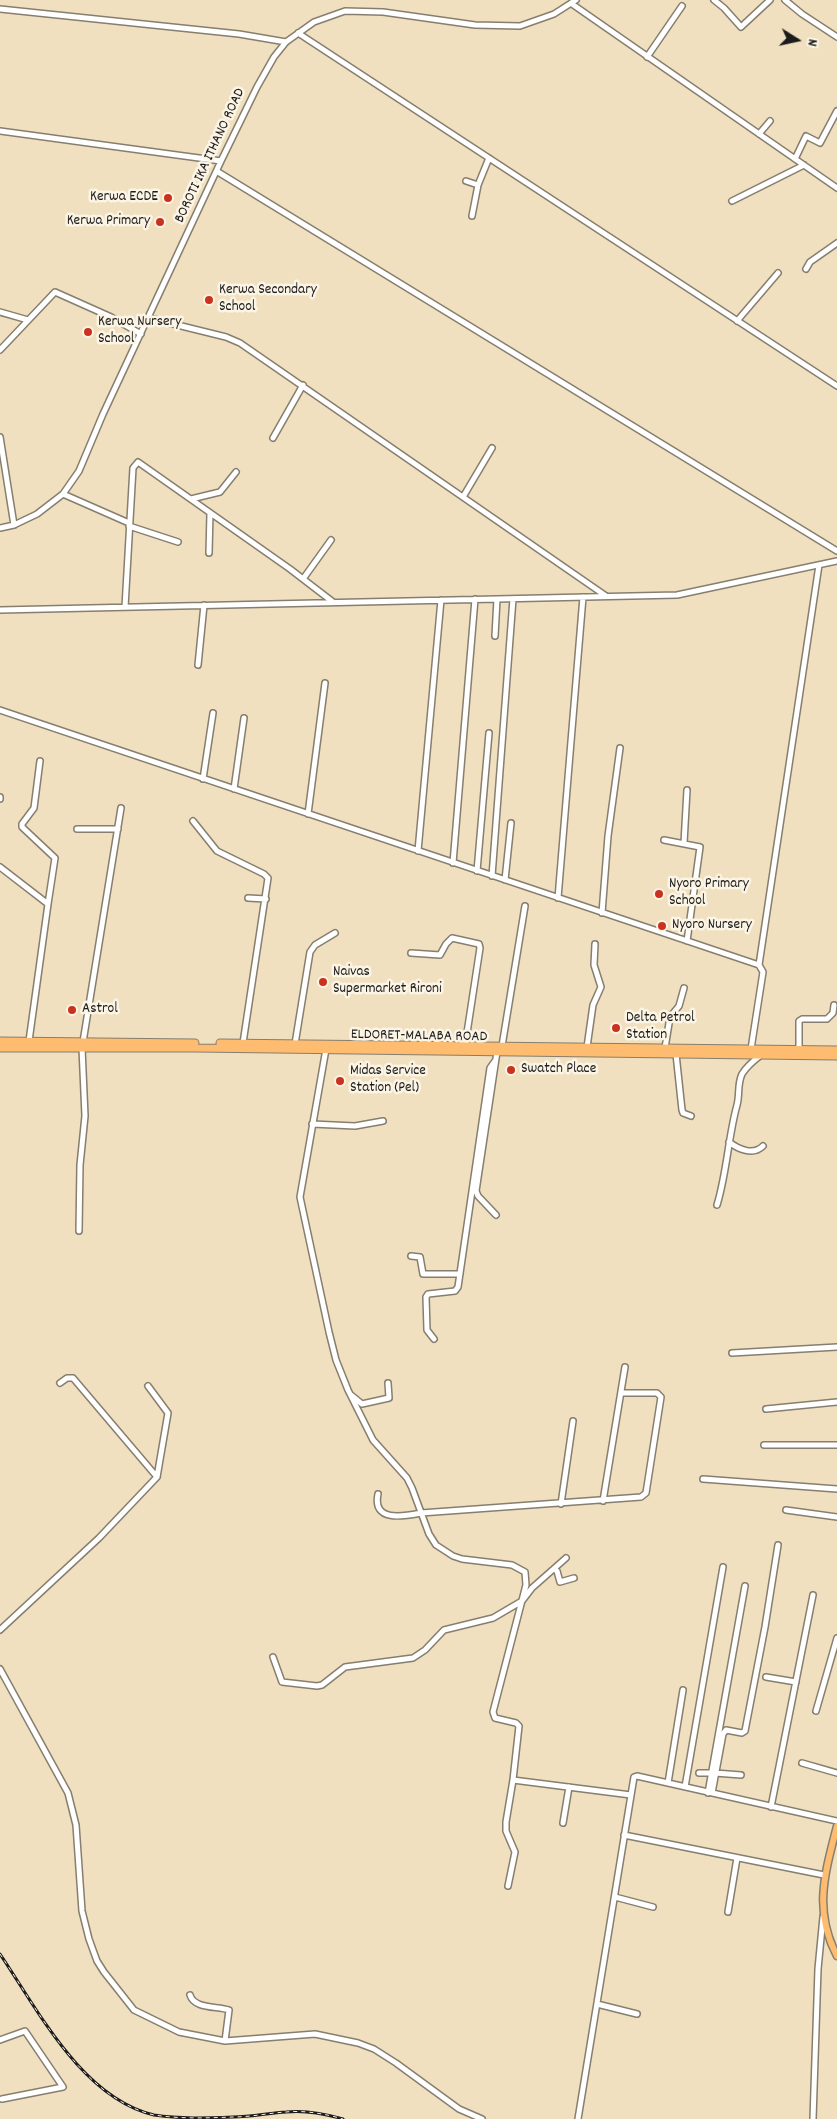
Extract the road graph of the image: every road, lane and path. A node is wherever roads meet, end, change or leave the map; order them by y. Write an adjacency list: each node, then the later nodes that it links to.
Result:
1 (714, 0): 2 (street)
2 (769, 0)
3 (785, 0): 8 (street)
4 (574, 2): 7 (street, BOROTI IKA ITHANO ROAD); 10 (street)
5 (682, 6): 10 (street)
6 (0, 9): 9 (street)
7 (298, 33): 9 (street, BOROTI IKA ITHANO ROAD); 15 (street)
8 (837, 37)
9 (286, 42): 17 (street, BOROTI IKA ITHANO ROAD)
10 (648, 57): 14 (street)
11 (837, 111): 16 (street)
12 (770, 121): 14 (street)
13 (0, 131): 17 (street)
14 (759, 134): 16 (street)
15 (489, 158): 21 (street); 31 (street)
16 (795, 159): 18 (street)
17 (221, 161): 19 (street, BOROTI IKA ITHANO ROAD)
18 (804, 166): 22 (street); 23 (street)
19 (218, 172): 29 (street, BOROTI IKA ITHANO ROAD); 49 (street)
20 (466, 181): 21 (street)
21 (478, 185): 24 (street)
22 (837, 188)
23 (732, 201)
24 (472, 216)
25 (837, 243): 26 (street)
26 (806, 269)
27 (778, 273): 31 (street)
28 (0, 312): 30 (street)
29 (149, 318): 32 (street, BOROTI IKA ITHANO ROAD); 34 (street)
30 (28, 320): 32 (street); 33 (street)
31 (737, 321): 35 (street)
32 (141, 334): 40 (street, BOROTI IKA ITHANO ROAD)
33 (0, 350)
34 (303, 385): 37 (street); 41 (street)
35 (837, 386)
36 (0, 437): 45 (street)
37 (273, 438)
38 (492, 448): 41 (street)
39 (236, 472): 42 (street)
40 (63, 494): 44 (street); 45 (street, BOROTI IKA ITHANO ROAD)
41 (463, 497): 54 (street)
42 (190, 499): 43 (street); 44 (street)
43 (210, 513): 50 (street); 53 (street)
44 (129, 524): 48 (street); 62 (street)
45 (14, 525): 46 (street, BOROTI IKA ITHANO ROAD)
46 (0, 528)
47 (331, 540): 53 (street)
48 (178, 542)
49 (837, 551)
50 (210, 553)
51 (837, 561): 52 (street)
52 (818, 565): 54 (street); 100 (street)
53 (303, 579): 60 (street)
54 (607, 596): 55 (street)
55 (583, 597): 56 (street); 91 (street)
56 (513, 598): 58 (street); 88 (street)
57 (475, 599): 58 (street); 59 (street); 85 (street)
58 (497, 599): 64 (street)
59 (440, 600): 60 (street); 84 (street)
60 (333, 602): 61 (street)
61 (204, 605): 62 (street); 65 (street)
62 (125, 607): 63 (street)
63 (0, 610)
64 (495, 636)
65 (198, 665)
66 (325, 683): 77 (street)
67 (0, 710): 73 (street)
68 (213, 713): 73 (street)
69 (244, 718): 74 (street)
70 (489, 733): 87 (street)
71 (620, 748): 95 (street)
72 (40, 761): 93 (street)
73 (203, 778): 74 (street)
74 (234, 789): 77 (street)
75 (687, 790): 83 (street)
76 (121, 808): 80 (street)
77 (308, 814): 84 (street)
78 (193, 821): 92 (street)
79 (511, 823): 89 (street)
80 (118, 829): 81 (street); 107 (street)
81 (77, 830)
82 (664, 840): 83 (street)
83 (684, 843): 97 (street)
84 (418, 851): 85 (street)
85 (453, 862): 87 (street)
86 (0, 866): 93 (street)
87 (477, 871): 88 (street)
88 (492, 876): 89 (street)
89 (505, 880): 91 (street)
90 (248, 898): 92 (street)
91 (558, 898): 95 (street)
92 (266, 899): 105 (street)
93 (48, 904): 104 (street)
94 (525, 906): 112 (street)
95 (602, 913): 97 (street)
96 (335, 933): 106 (street)
97 (688, 941): 100 (street)
98 (595, 944): 110 (street)
99 (411, 953): 108 (street)
100 (758, 965): 113 (street)
101 (684, 988): 111 (street)
102 (834, 1005): 115 (street)
103 (0, 1041): 104 (highway, ELDORET-MALABA ROAD)
104 (29, 1041): 107 (highway, ELDORET-MALABA ROAD)
105 (243, 1043): 106 (highway, ELDORET-MALABA ROAD); 107 (highway, ELDORET-MALABA ROAD)
106 (295, 1044): 108 (highway, ELDORET-MALABA ROAD)
107 (82, 1045): 109 (highway, ELDORET-MALABA ROAD); 114 (highway, ELDORET-MALABA ROAD); 128 (street)
108 (465, 1046): 112 (highway, ELDORET-MALABA ROAD)
109 (0, 1048)
110 (587, 1048): 111 (highway, ELDORET-MALABA ROAD); 112 (highway, ELDORET-MALABA ROAD)
111 (665, 1048): 113 (highway, ELDORET-MALABA ROAD)
112 (499, 1049): 114 (highway, ELDORET-MALABA ROAD); 117 (highway, ELDORET-MALABA ROAD); 120 (street)
113 (751, 1049): 115 (highway, ELDORET-MALABA ROAD)
114 (326, 1050): 123 (street)
115 (799, 1050): 116 (highway, ELDORET-MALABA ROAD)
116 (837, 1050)
117 (676, 1054): 118 (highway, ELDORET-MALABA ROAD); 121 (street)
118 (762, 1055): 119 (highway, ELDORET-MALABA ROAD); 124 (street)
119 (837, 1056)
120 (495, 1061): 127 (street); 130 (street)
121 (691, 1116)
122 (383, 1121): 123 (street)
123 (312, 1124): 139 (street)
124 (729, 1142): 125 (street); 126 (street)
125 (763, 1146)
126 (717, 1205)
127 (496, 1215)
128 (79, 1231)
129 (411, 1256): 130 (street)
130 (460, 1274): 131 (street)
131 (434, 1339)
132 (837, 1347): 133 (street)
133 (732, 1353)
134 (625, 1367): 138 (street)
135 (60, 1383): 145 (street)
136 (388, 1383): 139 (street)
137 (148, 1386): 145 (street)
138 (621, 1393): 149 (street); 149 (street)
139 (350, 1394): 152 (street)
140 (837, 1402): 141 (street)
141 (766, 1408)
142 (573, 1421): 150 (street)
143 (764, 1445): 144 (street)
144 (837, 1445)
145 (157, 1477): 162 (street)
146 (703, 1479): 147 (street)
147 (837, 1489)
148 (378, 1494): 152 (street)
149 (603, 1501): 150 (street)
150 (561, 1504): 152 (street)
151 (786, 1510): 153 (street)
152 (421, 1513): 161 (street)
153 (837, 1517)
154 (778, 1545): 172 (street)
155 (566, 1558): 157 (street)
156 (722, 1567): 178 (street)
157 (554, 1569): 158 (street); 161 (street)
158 (574, 1578)
159 (745, 1586): 172 (street)
160 (813, 1595): 167 (street)
161 (522, 1600): 164 (street); 175 (street)
162 (0, 1630)
163 (837, 1638): 169 (street)
164 (273, 1657)
165 (0, 1669): 199 (street)
166 (766, 1677): 167 (street)
167 (796, 1682): 181 (street)
168 (683, 1690): 176 (street)
169 (816, 1711)
170 (802, 1763): 173 (street)
171 (700, 1773): 172 (street)
172 (713, 1773): 174 (street); 179 (street)
173 (837, 1773)
174 (741, 1775)
175 (513, 1780): 177 (street); 189 (street)
176 (668, 1783): 178 (street); 180 (street)
177 (569, 1787): 180 (street); 183 (street)
178 (685, 1788): 179 (street)
179 (710, 1793): 181 (street)
180 (631, 1795): 185 (street)
181 (772, 1807): 182 (street)
182 (837, 1821)
183 (563, 1823)
184 (837, 1826): 186 (main road)
185 (624, 1835): 187 (street); 190 (street)
186 (835, 1842): 188 (main road)
187 (737, 1858): 188 (street); 192 (street)
188 (824, 1875): 193 (main road)
189 (508, 1886)
190 (615, 1897): 191 (street); 196 (street)
191 (653, 1907)
192 (728, 1912)
193 (823, 1914): 194 (main road); 203 (street)
194 (837, 1956)
195 (190, 1995): 199 (street)
196 (597, 2004): 197 (street); 202 (street)
197 (637, 2014)
198 (0, 2040): 200 (street)
199 (225, 2042): 201 (street)
200 (2, 2099)
201 (482, 2119)
202 (578, 2119)
203 (813, 2119)

